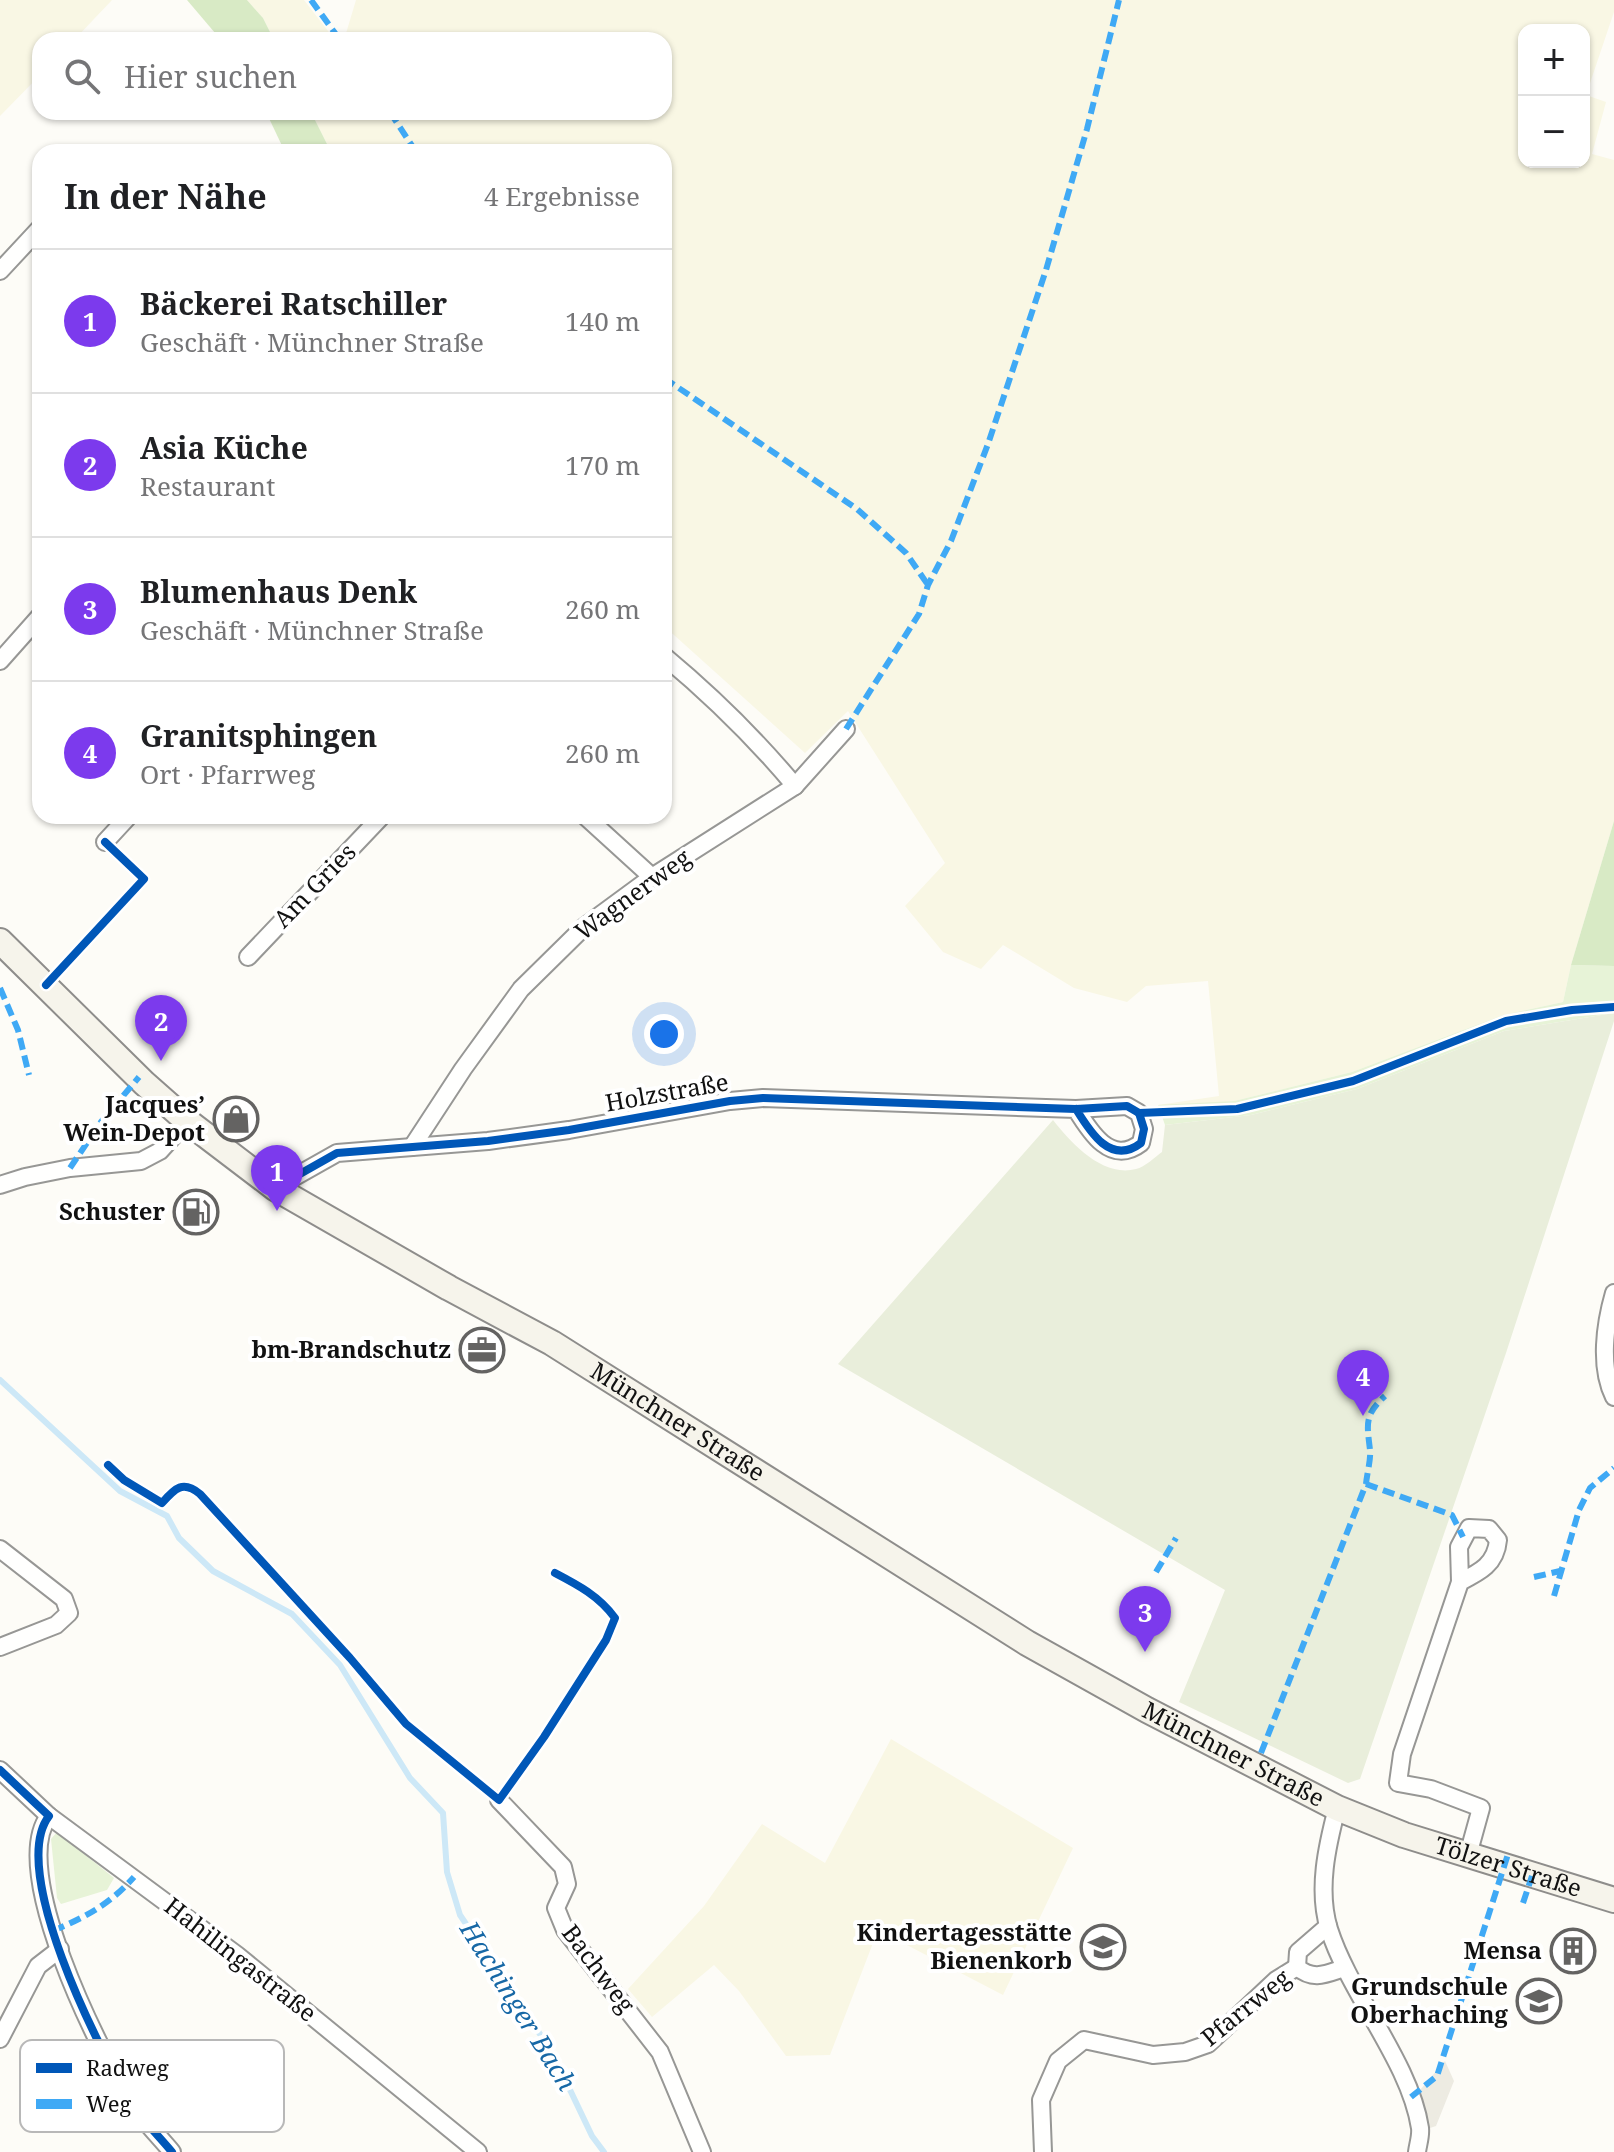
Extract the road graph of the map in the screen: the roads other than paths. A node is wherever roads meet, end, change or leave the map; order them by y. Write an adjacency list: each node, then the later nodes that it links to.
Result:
1 (32, 237): 2 (street)
2 (0, 271)
3 (32, 625): 4 (street)
4 (0, 661)
5 (672, 663): 7 (street)
6 (846, 729): 7 (street, Wagnerweg)
7 (795, 786): 12 (street, Wagnerweg)
8 (122, 824): 11 (street)
9 (374, 824): 14 (street, Am Gries)
10 (594, 824): 12 (street)
11 (105, 842)
12 (652, 877): 17 (street, Wagnerweg)
13 (0, 941): 16 (main road, Münchner Straße)
14 (248, 957)
15 (1076, 1109): 17 (street, Holzstraße)
16 (187, 1121): 18 (street); 19 (main road, Münchner Straße)
17 (412, 1147): 19 (street, Holzstraße)
18 (0, 1185)
19 (275, 1188): 27 (main road, Münchner Straße)
20 (1614, 1293): 21 (street)
21 (1614, 1397)
22 (0, 1549): 24 (street)
23 (1460, 1582): 30 (street)
24 (0, 1647)
25 (0, 1770): 28 (street, Hahilingastraße)
26 (499, 1800): 41 (street, Bachweg)
27 (1337, 1808): 29 (main road, Münchner Straße); 32 (street)
28 (49, 1816): 33 (street); 40 (street, Hahilingastraße)
29 (1404, 1835): 30 (main road, Tölzer Straße)
30 (1468, 1855): 31 (main road, Tölzer Straße)
31 (1614, 1900)
32 (1328, 1926): 34 (street, Pfarrweg); 35 (street)
33 (60, 1949): 36 (street); 37 (street)
34 (1297, 1967): 35 (street, Pfarrweg); 42 (street, Pfarrweg)
35 (1344, 1968): 43 (street)
36 (0, 2039)
37 (96, 2040)
38 (155, 2132): 39 (street)
39 (172, 2152)
40 (478, 2152)
41 (702, 2152)
42 (1043, 2152)
43 (1417, 2152)

